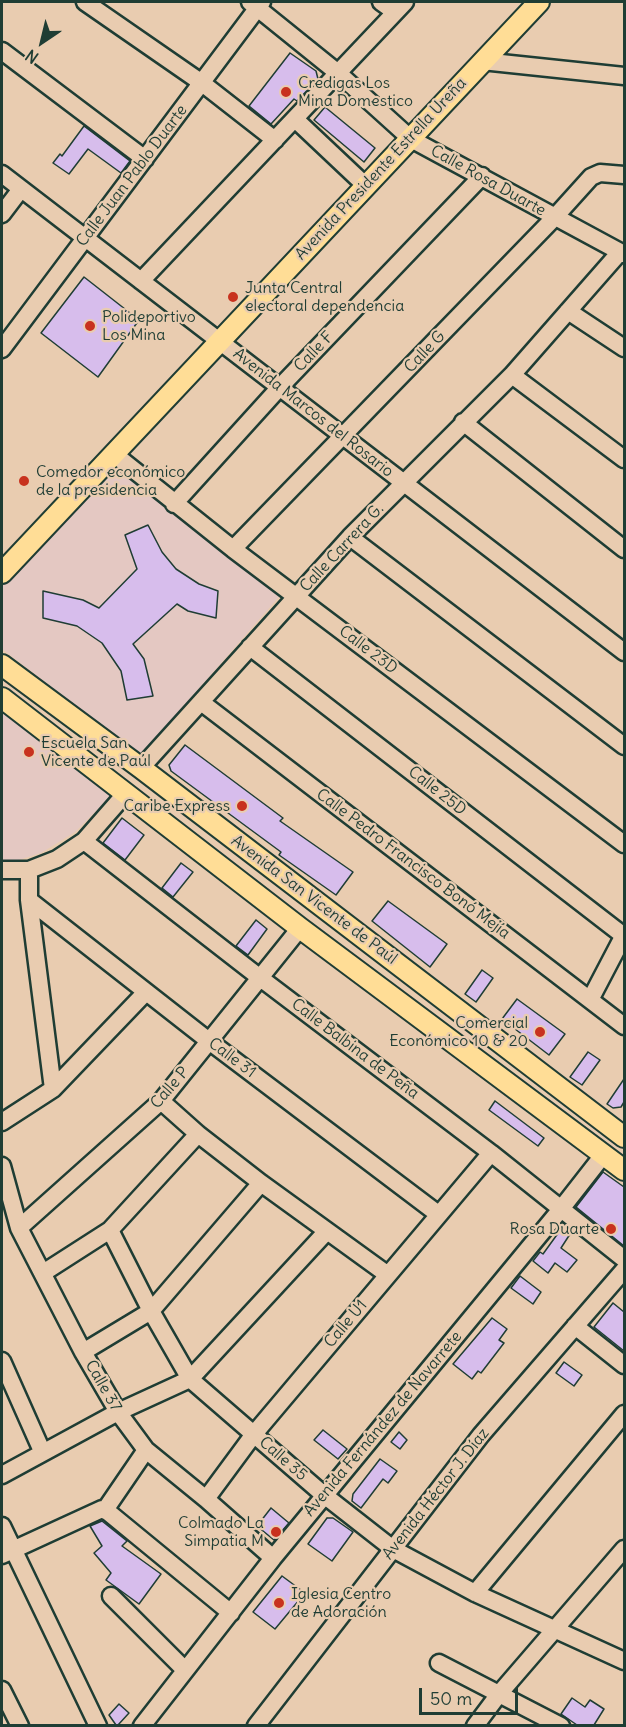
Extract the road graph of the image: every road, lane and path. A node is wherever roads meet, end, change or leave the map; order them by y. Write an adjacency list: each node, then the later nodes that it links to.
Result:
1 (85, 2): 10 (street)
2 (381, 2): 5 (street)
3 (539, 2): 7 (main road, Avenida Presidente Estrella Ureña)
4 (257, 4): 8 (street, Calle Rosa Duarte); 10 (street, Calle Juan Pablo Duarte)
5 (400, 7): 8 (street)
6 (2, 51): 14 (street)
7 (482, 61): 9 (street); 12 (main road, Avenida Presidente Estrella Ureña)
8 (338, 73): 11 (street); 12 (street, Calle Rosa Duarte)
9 (624, 76)
10 (202, 83): 13 (street); 14 (street, Calle Juan Pablo Duarte)
11 (295, 119): 13 (street); 18 (street)
12 (411, 139): 17 (street, Calle Rosa Duarte); 18 (main road, Avenida Presidente Estrella Ureña)
13 (275, 140): 24 (street)
14 (145, 159): 22 (street, Calle Juan Pablo Duarte)
15 (2, 174): 19 (street, Avenida Marcos del Rosario)
16 (624, 175): 21 (street, Calle G)
17 (482, 176): 21 (street, Calle Rosa Duarte); 30 (street, Calle F)
18 (366, 186): 26 (main road, Avenida Presidente Estrella Ureña)
19 (21, 189): 20 (street); 22 (street, Avenida Marcos del Rosario)
20 (2, 214)
21 (554, 218): 23 (street, Calle Rosa Duarte); 32 (street, Calle G)
22 (85, 237): 24 (street, Avenida Marcos del Rosario); 28 (street, Calle Juan Pablo Duarte)
23 (622, 253): 25 (street, Calle Carrera G.)
24 (141, 281): 26 (street, Avenida Marcos del Rosario)
25 (568, 312): 27 (street); 29 (street, Calle Carrera G.)
26 (220, 341): 30 (street, Avenida Marcos del Rosario); 33 (main road, Avenida Presidente Estrella Ureña)
27 (624, 348)
28 (2, 349)
29 (512, 375): 31 (street, Calle Carrera G.); 34 (street)
30 (280, 387): 32 (street, Avenida Marcos del Rosario); 36 (street, Calle F)
31 (463, 422): 35 (street, Calle Carrera G.); 39 (street)
32 (343, 436): 35 (street, Avenida Marcos del Rosario); 38 (street, Calle G)
33 (114, 454): 36 (street, Calle 23D); 40 (main road, Avenida Presidente Estrella Ureña)
34 (624, 459)
35 (403, 483): 37 (street, Calle Carrera G.); 43 (street, Avenida Marcos del Rosario)
36 (174, 504): 38 (street, Calle 23D)
37 (350, 537): 41 (street, Calle Carrera G.); 47 (street)
38 (233, 549): 41 (street, Calle 23D)
39 (624, 549)
40 (2, 573)
41 (297, 596): 42 (street, Calle Carrera G.); 51 (street, Calle 23D)
42 (250, 647): 46 (street, Calle Carrera G.); 56 (street, Calle 25D)
43 (624, 652)
44 (2, 665): 48 (main road, Avenida San Vicente de Paúl)
45 (2, 699): 49 (main road, Avenida San Vicente de Paúl)
46 (201, 702): 48 (street, Calle Carrera G.); 59 (street, Calle Pedro Francisco Bonó Mejía)
47 (624, 746)
48 (141, 768): 65 (main road, Avenida San Vicente de Paúl)
49 (126, 793): 50 (street); 55 (main road, Avenida San Vicente de Paúl)
50 (84, 841): 53 (street); 57 (street, Calle Balbina de Peña)
51 (624, 844)
52 (2, 870): 53 (street)
53 (29, 870): 54 (street)
54 (29, 900): 58 (street, Calle 31); 62 (street)
55 (300, 928): 57 (street, Calle P); 68 (main road, Avenida San Vicente de Paúl)
56 (624, 935): 59 (street)
57 (259, 977): 61 (street, Calle P); 67 (street, Calle Balbina de Peña)
58 (146, 992): 61 (street, Calle 31); 62 (street)
59 (590, 1000): 60 (street, Calle Pedro Francisco Bonó Mejía)
60 (624, 1026)
61 (209, 1041): 63 (street, Calle P); 73 (street, Calle 31)
62 (53, 1089): 64 (street)
63 (161, 1101): 66 (street); 74 (street, Calle P)
64 (2, 1122)
65 (623, 1131): 68 (main road, Avenida Fernández de Navarrete)
66 (198, 1134): 71 (street); 75 (street)
67 (491, 1153): 72 (street, Calle Balbina de Peña); 73 (street, Calle U1)
68 (604, 1154): 70 (main road, Avenida San Vicente de Paúl); 72 (street, Avenida Fernández de Navarrete)
69 (2, 1166): 74 (street, Calle 37)
70 (624, 1170)
71 (261, 1183): 76 (street); 81 (street)
72 (561, 1209): 77 (street, Calle Balbina de Peña); 93 (street, Avenida Fernández de Navarrete)
73 (438, 1214): 80 (street, Calle U1)
74 (19, 1228): 79 (street, Calle 37)
75 (110, 1230): 79 (street); 81 (street, Calle 35)
76 (327, 1231): 80 (street); 86 (street)
77 (624, 1259)
78 (624, 1270): 82 (street, Avenida Héctor J. Díaz)
79 (43, 1273): 83 (street, Calle 37)
80 (387, 1275): 89 (street, Calle U1)
81 (151, 1311): 83 (street); 86 (street, Calle 35)
82 (576, 1326): 85 (street); 97 (street, Avenida Héctor J. Díaz)
83 (83, 1352): 87 (street, Calle 37)
84 (2, 1362): 91 (street)
85 (624, 1365)
86 (190, 1379): 87 (street); 89 (street, Calle 35)
87 (118, 1412): 90 (street, Calle 37); 91 (street)
88 (624, 1414): 101 (street)
89 (254, 1434): 93 (street, Calle 35); 94 (street, Calle U1)
90 (146, 1450): 94 (street, Calle 37); 95 (street)
91 (42, 1452): 92 (street)
92 (2, 1474)
93 (324, 1496): 97 (street, Calle 35); 100 (street, Avenida Fernández de Navarrete)
94 (206, 1499): 100 (street, Calle 37)
95 (105, 1510): 99 (street); 103 (street)
96 (2, 1526): 99 (street)
97 (393, 1549): 101 (street, Calle 35); 113 (street, Avenida Héctor J. Díaz)
98 (624, 1549): 104 (street)
99 (8, 1552): 111 (street)
100 (273, 1558): 103 (street, Avenida Fernández de Navarrete)
101 (475, 1593): 104 (street, Calle 35)
102 (111, 1596): 107 (street)
103 (231, 1613): 107 (street, Avenida Fernández de Navarrete)
104 (555, 1629): 105 (street, Calle 35); 109 (street)
105 (624, 1661)
106 (439, 1663): 109 (street)
107 (185, 1670): 112 (street, Avenida Fernández de Navarrete)
108 (2, 1690): 110 (street)
109 (499, 1694): 114 (street); 115 (street)
110 (21, 1725)
111 (98, 1725)
112 (141, 1725)
113 (256, 1725)
114 (475, 1725)
115 (561, 1725)

